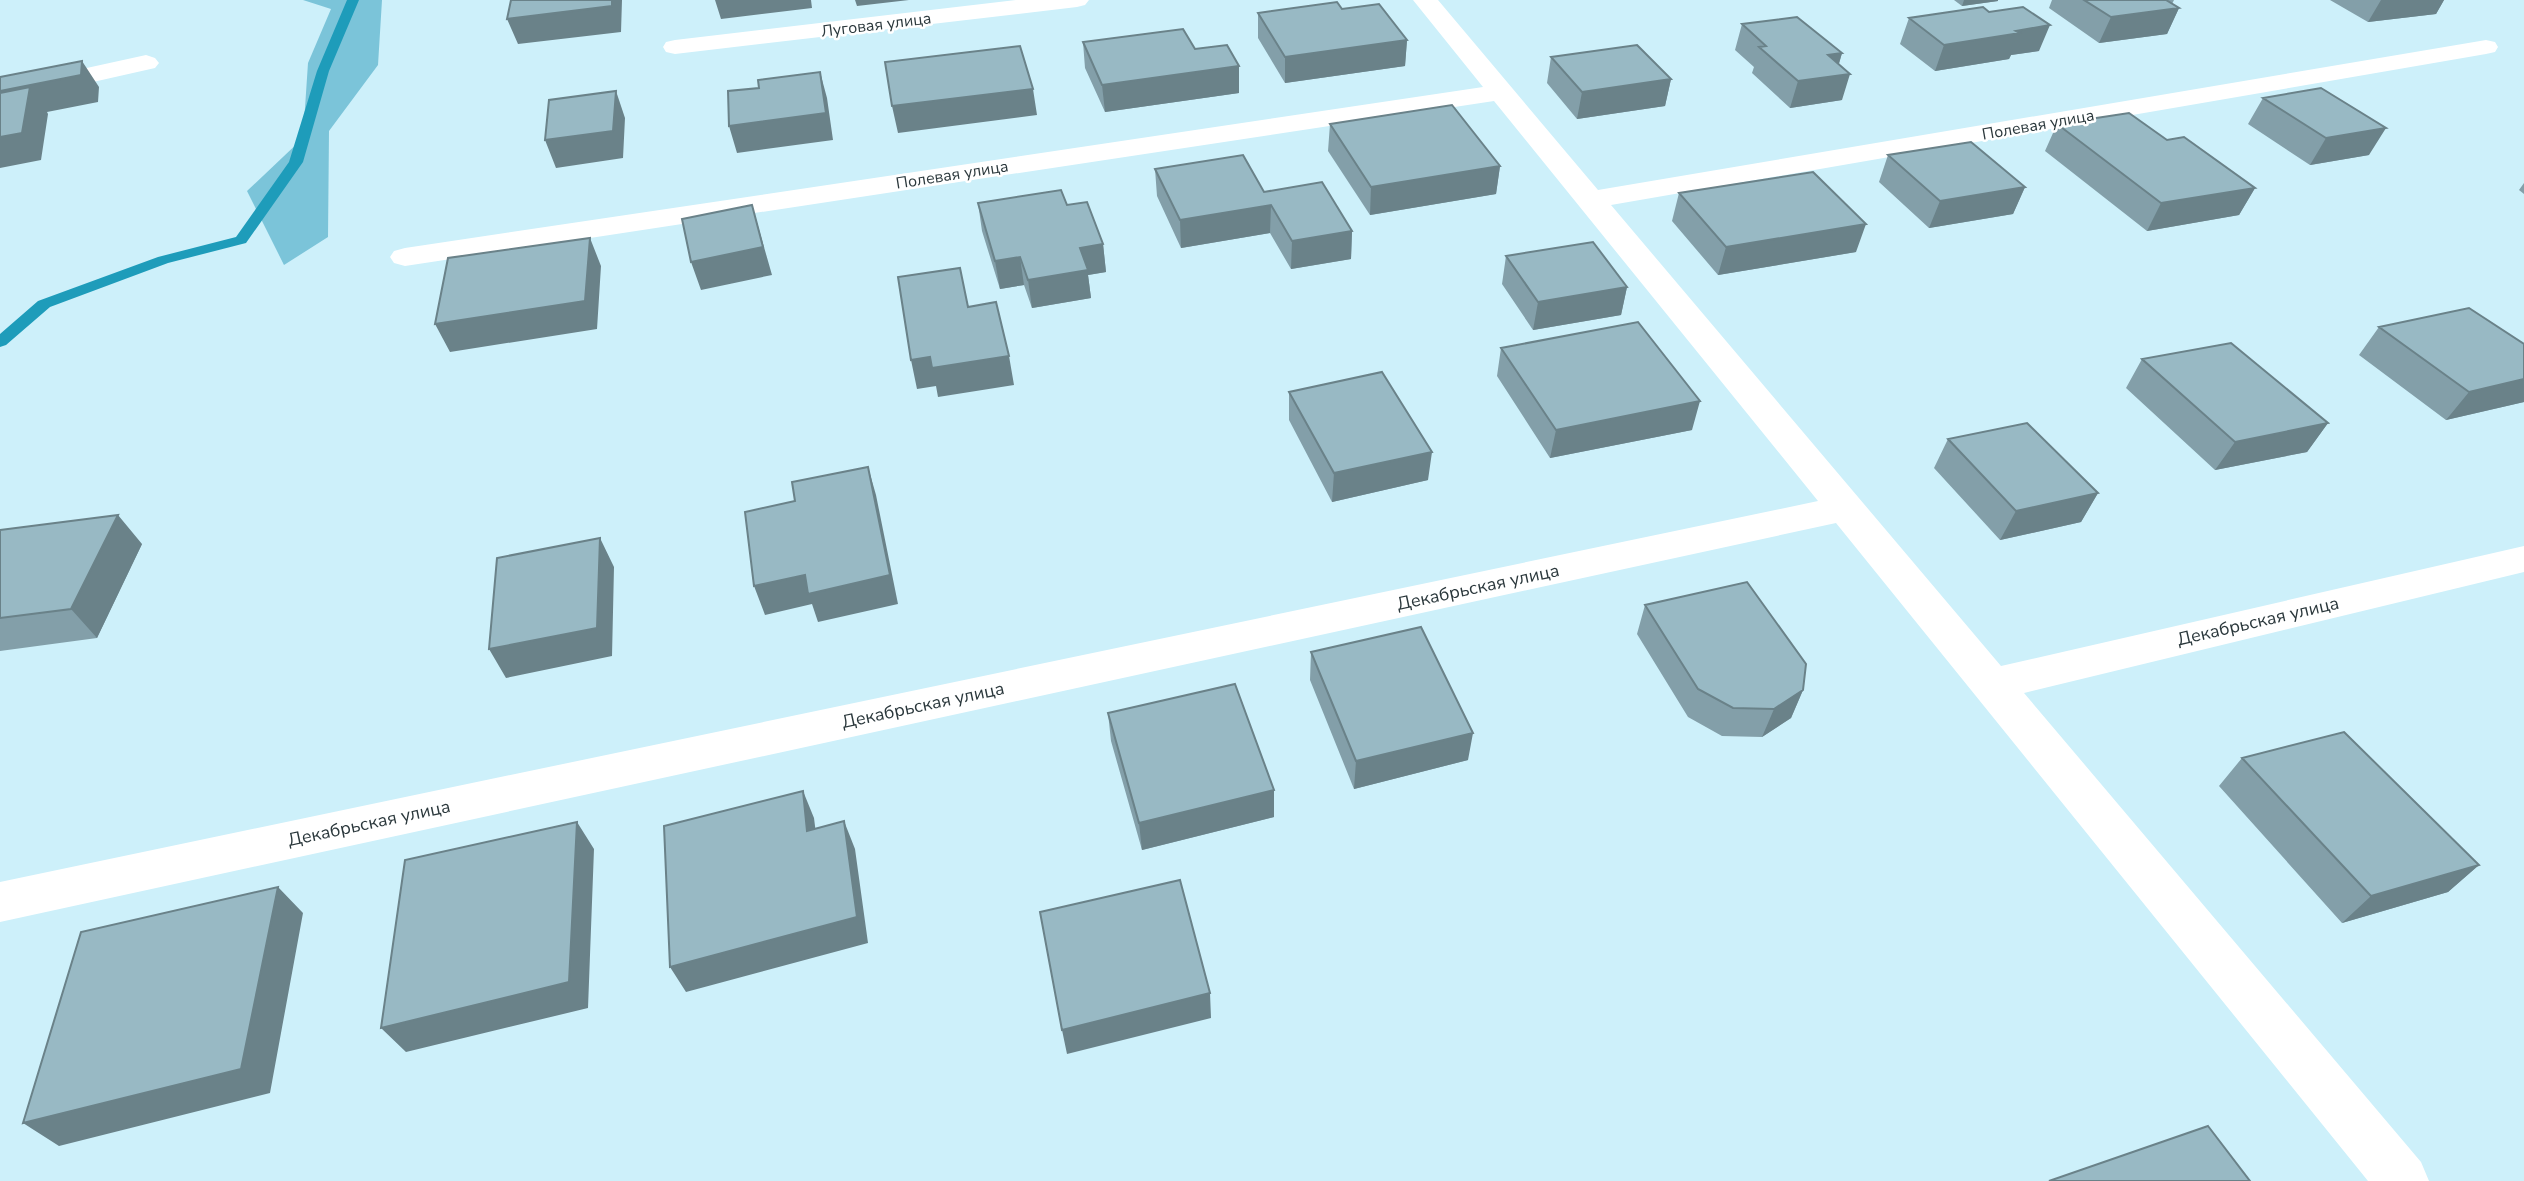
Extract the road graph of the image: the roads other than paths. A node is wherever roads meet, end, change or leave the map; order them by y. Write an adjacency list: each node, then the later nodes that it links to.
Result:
1 (1077, 0): 3 (street, Луговая улица)
2 (1425, 0): 6 (street)
3 (675, 47)
4 (2486, 47): 8 (street, Полевая улица)
5 (146, 63): 7 (street)
6 (1499, 92): 8 (street); 9 (street, Полевая улица)
7 (0, 95)
8 (1589, 200): 10 (street)
9 (405, 257)
10 (1847, 508): 12 (street); 13 (street, Декабрьская улица)
11 (2524, 559): 12 (street, Декабрьская улица)
12 (1993, 684): 14 (street)
13 (0, 902)
14 (2402, 1181)

